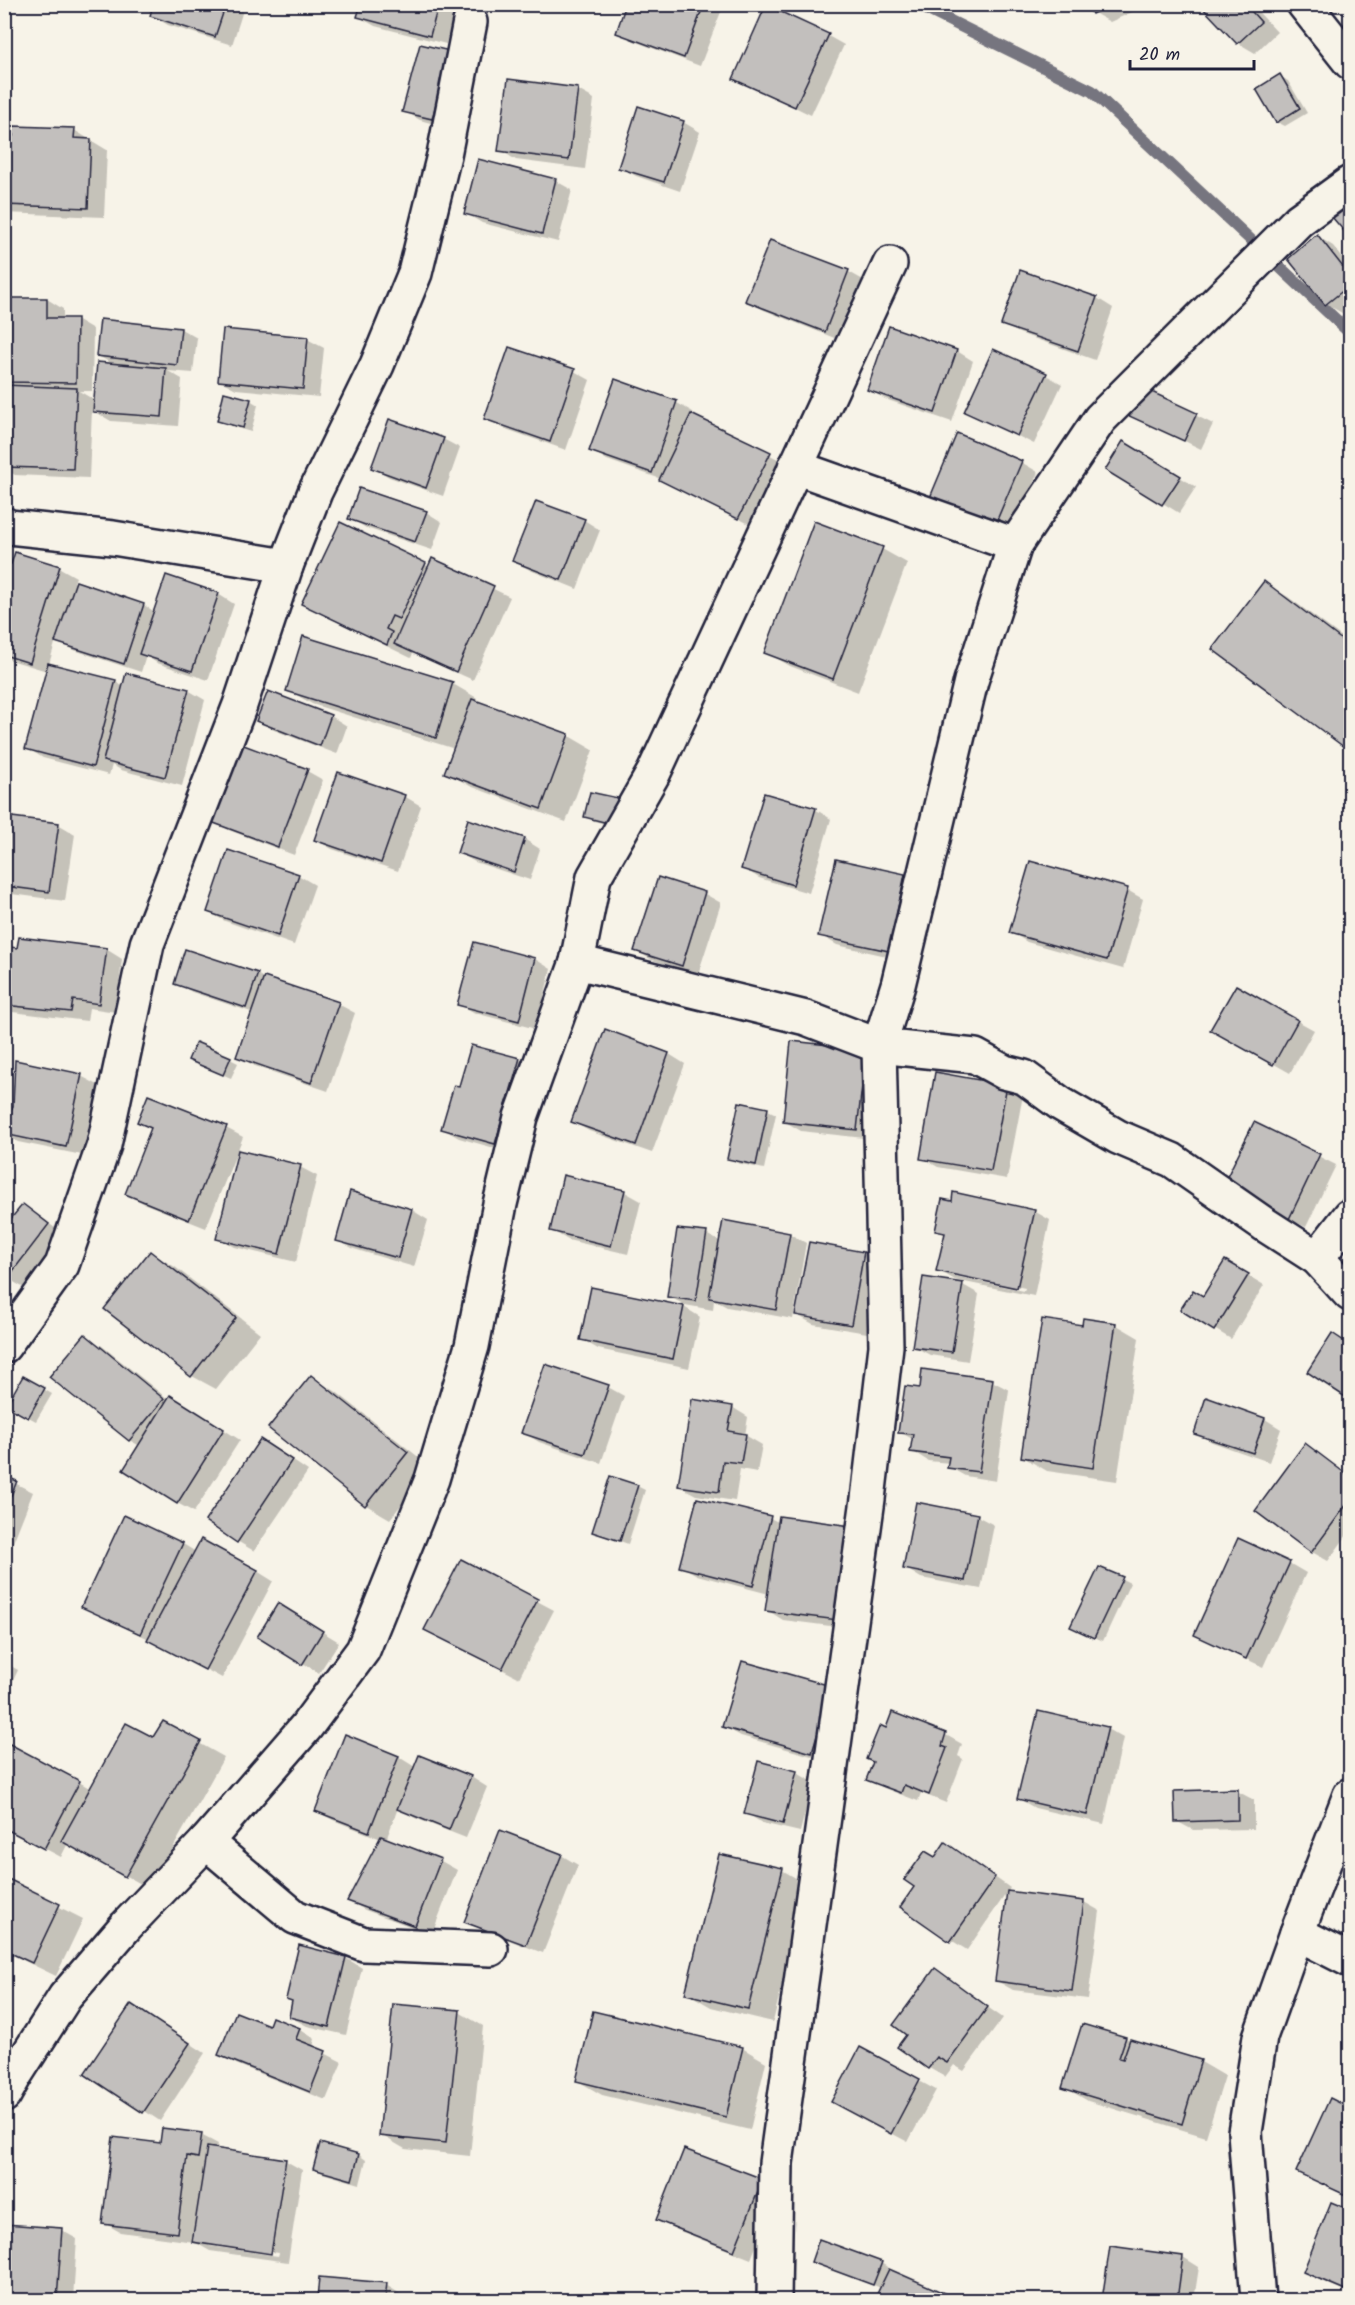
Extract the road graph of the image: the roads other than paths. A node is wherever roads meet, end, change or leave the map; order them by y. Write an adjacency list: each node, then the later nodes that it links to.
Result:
1 (1304, 4): 3 (street)
2 (470, 22): 9 (street)
3 (1350, 62)
4 (1350, 183): 8 (street)
5 (890, 264): 6 (street)
6 (795, 466): 8 (street); 10 (street)
7 (4, 524): 9 (street)
8 (1015, 545): 11 (street)
9 (286, 566): 15 (street)
10 (577, 962): 11 (street); 17 (street)
11 (879, 1046): 13 (street); 23 (street)
12 (1350, 1216): 13 (street)
13 (1317, 1258): 14 (street)
14 (1350, 1294)
15 (4, 1346)
16 (1350, 1795): 18 (street)
17 (206, 1842): 19 (street); 21 (street)
18 (1297, 1933): 20 (street); 22 (street)
19 (492, 1949)
20 (1350, 1960)
21 (8, 2078)
22 (1260, 2299)
23 (774, 2301)

